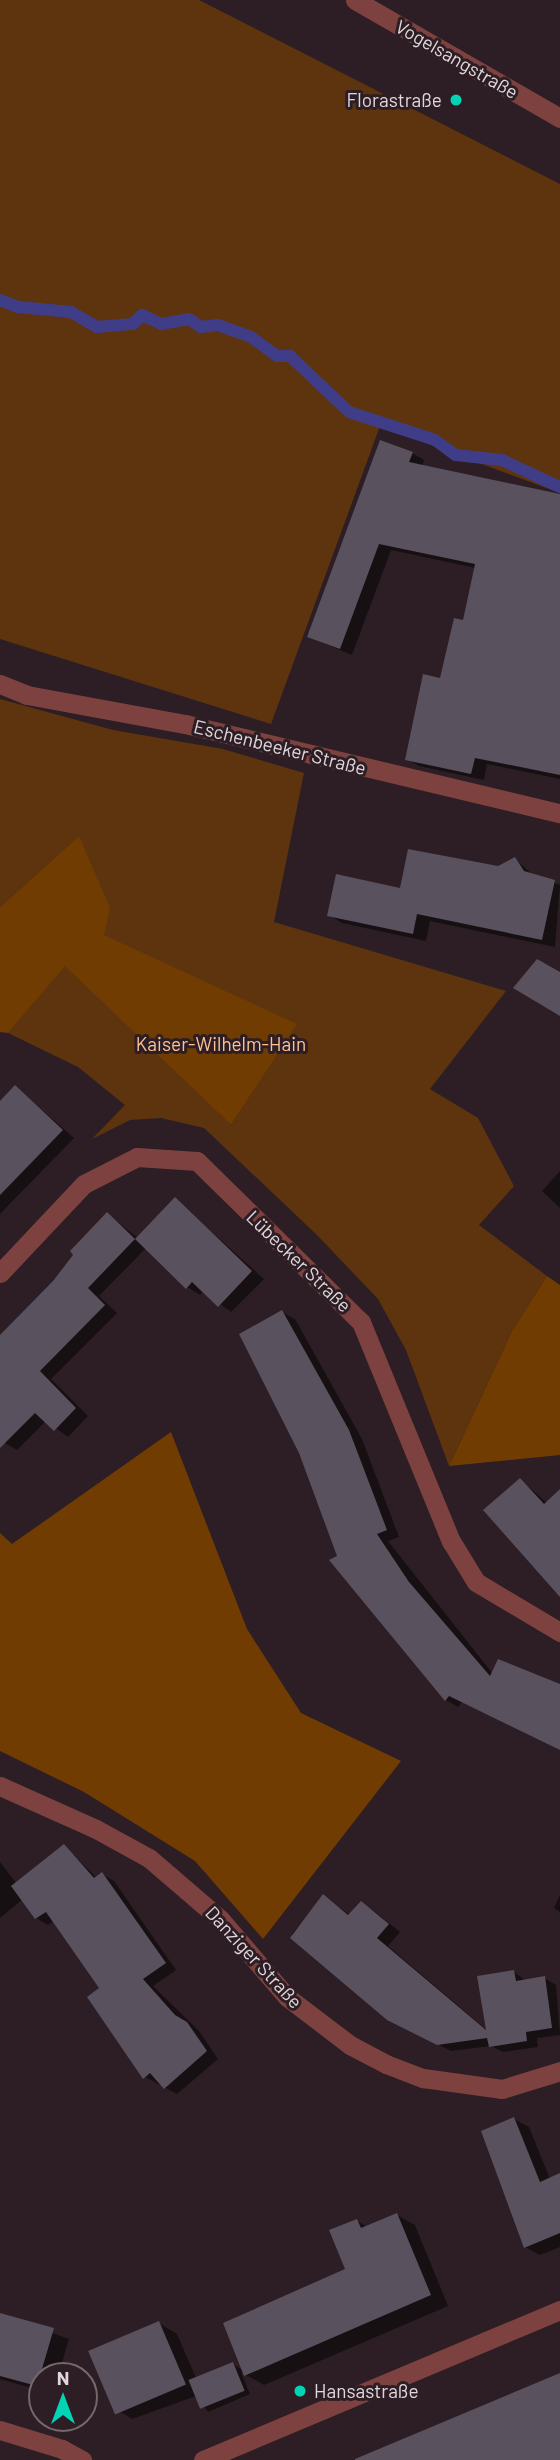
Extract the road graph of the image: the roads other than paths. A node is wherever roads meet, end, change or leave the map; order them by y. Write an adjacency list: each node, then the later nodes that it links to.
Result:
1 (355, 0): 2 (street, Vogelsangstraße)
2 (560, 118)
3 (0, 684): 4 (street, Eschenbeeker Straße)
4 (560, 813)
5 (0, 1273): 6 (street, Lübecker Straße)
6 (560, 1632)
7 (0, 1786): 8 (street, Danziger Straße)
8 (560, 2070)
9 (560, 2309): 12 (street)
10 (0, 2430): 11 (street)
11 (82, 2460)
12 (203, 2460)

